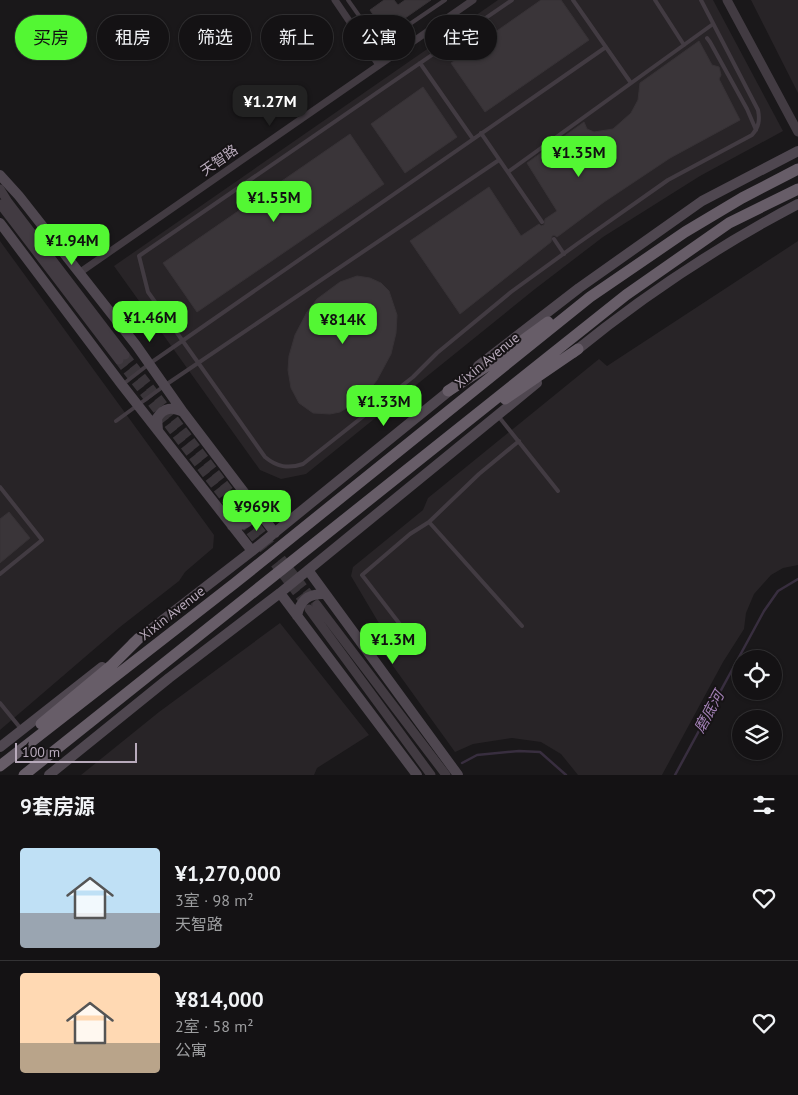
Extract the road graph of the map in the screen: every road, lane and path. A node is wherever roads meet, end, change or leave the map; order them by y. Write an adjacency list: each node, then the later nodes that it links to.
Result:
1 (335, 0): 15 (street)
2 (348, 0): 3 (lane)
3 (445, 0)
4 (473, 0): 15 (street, 天智路)
5 (512, 0): 14 (lane)
6 (573, 0): 13 (lane)
7 (655, 0): 12 (lane)
8 (701, 0): 10 (lane)
9 (727, 0): 18 (street)
10 (714, 24): 12 (lane); 17 (lane)
11 (707, 38): 17 (lane)
12 (684, 45): 16 (lane)
13 (606, 47): 16 (lane); 19 (lane)
14 (420, 63): 20 (lane); 36 (lane)
15 (379, 65): 34 (street, 天智路)
16 (631, 84): 24 (lane)
17 (756, 130): 33 (lane)
18 (798, 132)
19 (481, 133): 20 (lane); 22 (lane)
20 (473, 138): 36 (lane)
21 (798, 151): 42 (main road, Xixin Avenue)
22 (499, 160): 24 (lane); 38 (lane)
23 (798, 169): 35 (highway, Xixin Avenue)
24 (508, 172): 30 (lane)
25 (0, 175): 34 (main road)
26 (0, 189): 28 (street)
27 (798, 189): 49 (highway)
28 (0, 204)
29 (798, 204): 37 (main road)
30 (542, 222)
31 (0, 223): 40 (main road)
32 (554, 239): 33 (lane)
33 (564, 254): 38 (lane)
34 (79, 273): 39 (main road)
35 (590, 296): 42 (highway); 69 (highway, Xixin Avenue)
36 (182, 340): 38 (lane); 39 (lane)
37 (578, 349): 45 (main road); 49 (highway)
38 (198, 362): 41 (lane)
39 (149, 364): 40 (lane); 41 (main road)
40 (122, 385): 43 (main road)
41 (164, 386): 43 (lane); 44 (main road)
42 (448, 391): 55 (main road, Xixin Avenue)
43 (138, 405): 46 (lane); 47 (main road)
44 (183, 412): 47 (main road); 52 (main road)
45 (498, 415): 48 (lane); 57 (main road)
46 (116, 421)
47 (158, 430): 54 (main road)
48 (519, 441): 51 (lane); 53 (lane)
49 (431, 449): 70 (highway)
50 (0, 488): 58 (lane)
51 (558, 491)
52 (255, 506): 54 (main road); 55 (main road)
53 (429, 522): 62 (lane); 63 (lane)
54 (232, 526): 56 (main road)
55 (275, 532): 56 (main road, Xixin Avenue)
56 (252, 551): 64 (main road, Xixin Avenue)
57 (308, 570): 59 (main road); 60 (main road)
58 (0, 574)
59 (280, 593): 61 (main road); 71 (main road)
60 (325, 594): 61 (main road); 75 (main road)
61 (297, 616): 72 (main road)
62 (522, 626)
63 (409, 636)
64 (139, 638): 66 (main road, Xixin Avenue); 68 (highway)
65 (0, 703): 66 (lane)
66 (22, 730): 67 (main road, Xixin Avenue)
67 (0, 747)
68 (0, 758)
69 (0, 766)
70 (24, 775)
71 (49, 775)
72 (417, 775)
73 (431, 775): 74 (street)
74 (446, 775)
75 (458, 775)

